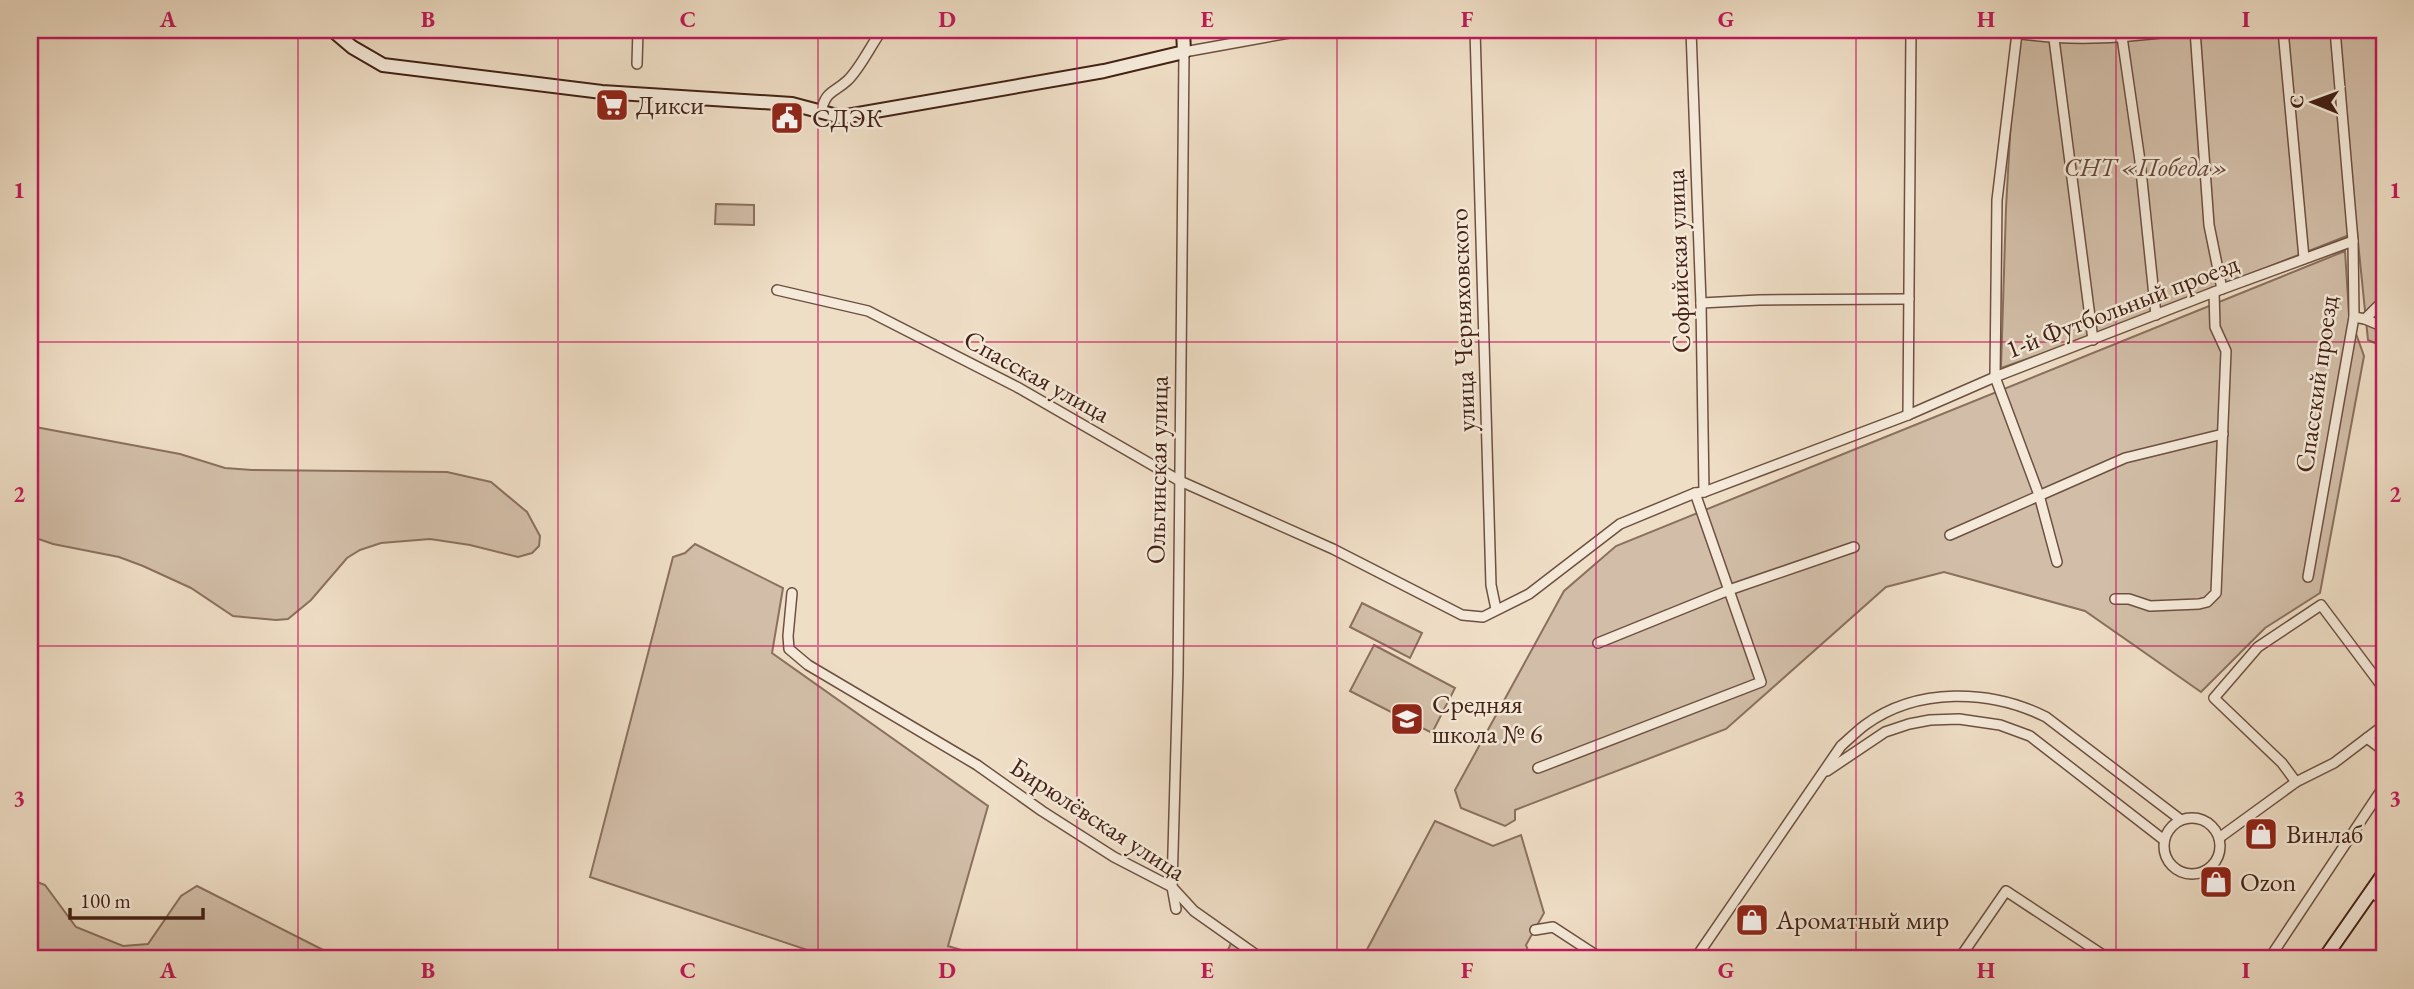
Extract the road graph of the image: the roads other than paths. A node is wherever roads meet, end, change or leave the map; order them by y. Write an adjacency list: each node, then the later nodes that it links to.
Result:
1 (332, 30): 17 (street)
2 (638, 30): 16 (street)
3 (882, 30): 17 (street)
4 (1183, 30): 15 (street, Ольгинская улица)
5 (1306, 30): 15 (street)
6 (1475, 30): 43 (street, улица Черняховского)
7 (1691, 30): 24 (street, Софийская улица)
8 (1911, 30): 22 (street)
9 (2187, 30): 13 (street)
10 (2195, 30): 21 (street)
11 (2283, 30): 19 (street)
12 (2335, 30): 18 (street, Спасский проезд)
13 (2122, 37): 14 (street); 25 (street)
14 (2053, 39): 29 (street); 30 (street)
15 (1184, 52): 17 (street); 33 (street, Ольгинская улица)
16 (637, 64)
17 (821, 112)
18 (2353, 241): 19 (street, 1-й Футбольный проезд); 26 (street, Спасский проезд)
19 (2304, 258): 21 (street, 1-й Футбольный проезд)
20 (777, 289): 33 (street, Спасская улица)
21 (2218, 290): 25 (street, 1-й Футбольный проезд); 32 (street)
22 (1909, 299): 24 (street); 31 (street)
23 (2384, 300): 27 (street)
24 (1702, 303): 34 (street, Софийская улица)
25 (2157, 315): 29 (street, 1-й Футбольный проезд)
26 (2354, 317): 27 (street); 39 (street, Спасский проезд)
27 (2365, 319): 28 (street)
28 (2384, 327)
29 (2093, 340): 30 (street, 1-й Футбольный проезд)
30 (1995, 377): 31 (street, 1-й Футбольный проезд); 35 (street)
31 (1908, 415): 34 (street, 1-й Футбольный проезд)
32 (2223, 434): 35 (street); 42 (street)
33 (1180, 481): 43 (street, Спасская улица); 57 (street, Ольгинская улица)
34 (1700, 493): 40 (street, Софийская улица); 43 (street, 1-й Футбольный проезд)
35 (2039, 495): 36 (street); 38 (street)
36 (1950, 535)
37 (1854, 547): 40 (street)
38 (2057, 562)
39 (2308, 577)
40 (1729, 590): 44 (street); 49 (street, Софийская улица)
41 (792, 593): 57 (street, Бирюлёвская улица)
42 (2115, 600)
43 (1496, 609)
44 (1598, 643)
45 (2384, 689): 51 (street)
46 (2384, 725): 47 (street)
47 (2367, 738): 48 (street); 51 (street)
48 (2384, 751)
49 (1538, 768)
50 (1820, 776): 53 (street); 55 (street); 65 (street)
51 (2295, 782): 54 (street)
52 (2384, 786): 67 (street)
53 (2181, 820): 54 (street); 55 (street)
54 (2219, 838): 55 (street)
55 (2164, 840)
56 (2384, 873): 58 (street)
57 (1172, 887): 60 (street, Ольгинская улица); 63 (street, Бирюлёвская улица)
58 (2371, 892): 59 (street); 68 (street)
59 (2384, 901)
60 (1176, 909)
61 (1535, 930): 64 (street)
62 (2104, 958): 66 (street)
63 (1262, 959)
64 (1602, 959)
65 (1695, 959)
66 (1959, 959)
67 (2269, 959)
68 (2325, 959)

